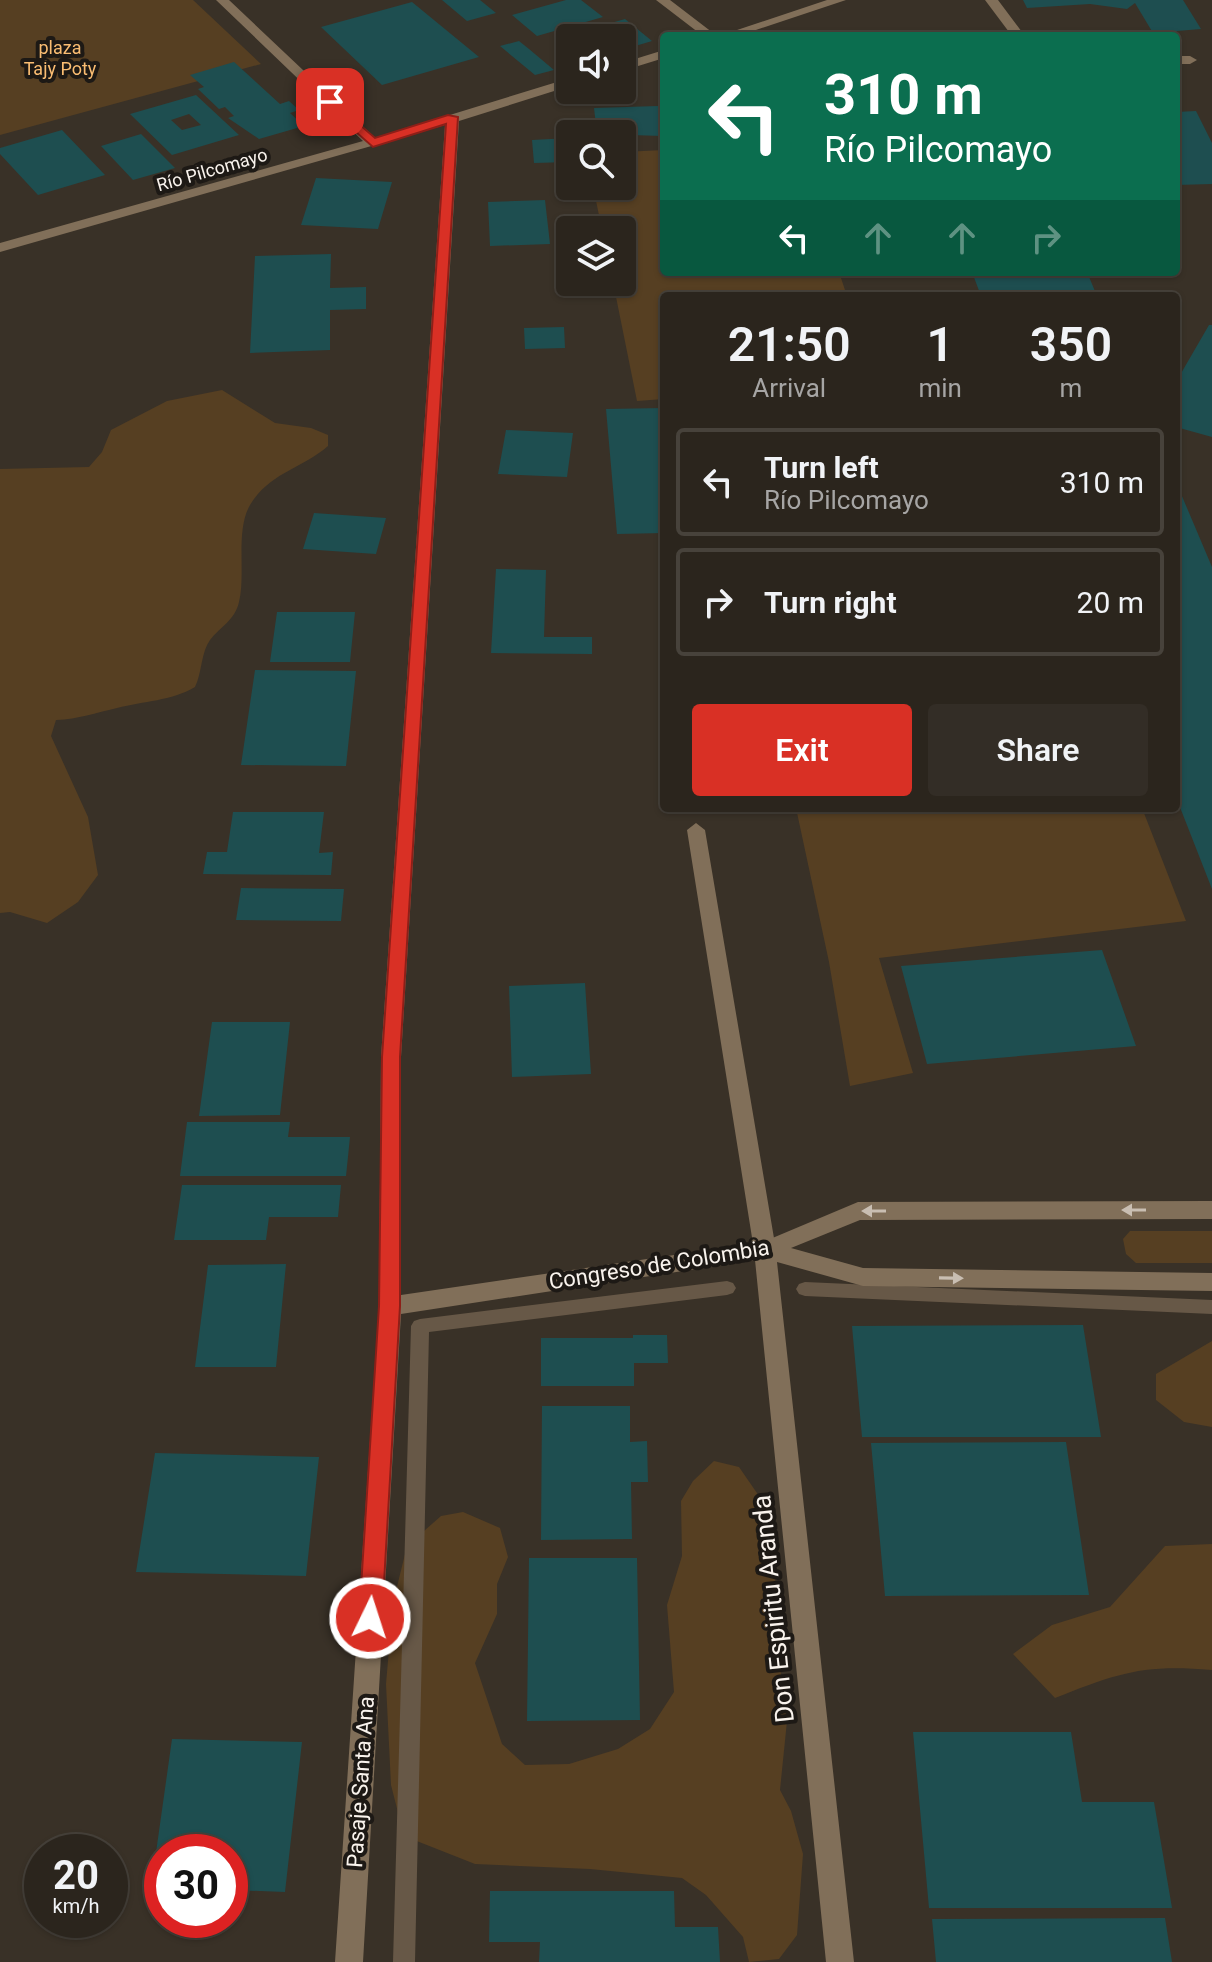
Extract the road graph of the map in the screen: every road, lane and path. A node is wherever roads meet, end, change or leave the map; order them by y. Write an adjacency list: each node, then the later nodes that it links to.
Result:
1 (222, 0): 12 (street)
2 (662, 0): 5 (street)
3 (840, 0): 6 (street)
4 (991, 0): 7 (street)
5 (706, 32)
6 (738, 32)
7 (1016, 32)
8 (660, 55): 9 (street)
9 (636, 63)
10 (556, 86): 11 (street, Río Pilcomayo)
11 (452, 117): 12 (street, Río Pilcomayo); 18 (street, Pasaje Santa Ana)
12 (373, 143): 13 (street, Río Pilcomayo)
13 (0, 248)
14 (696, 830): 16 (street, Don Espiritu Aranda)
15 (1212, 1210): 16 (street, Congreso de Colombia, one-way to 16)
16 (765, 1250): 17 (street, one-way to 17); 18 (street, Congreso de Colombia); 20 (street, Don Espiritu Aranda)
17 (1212, 1282)
18 (390, 1306): 19 (street, Pasaje Santa Ana)
19 (349, 1962)
20 (840, 1962)

